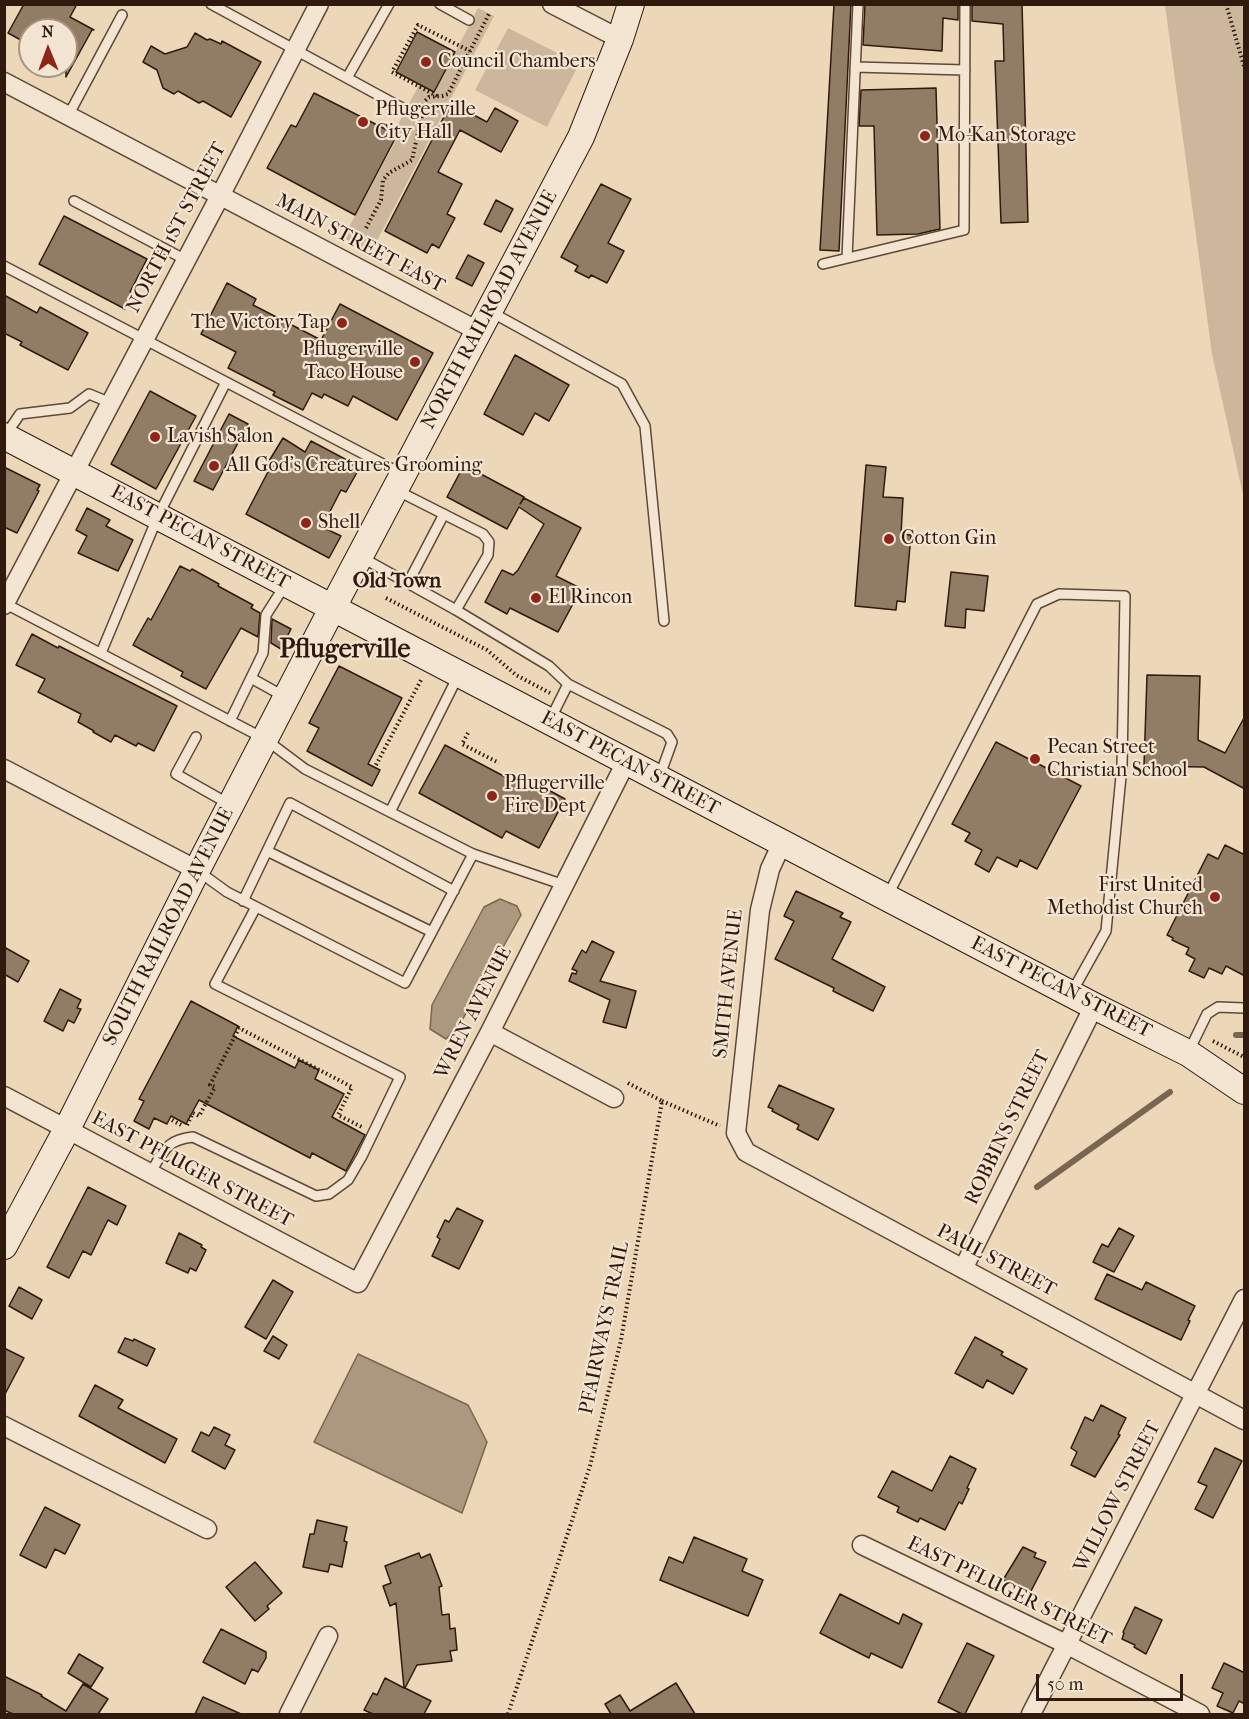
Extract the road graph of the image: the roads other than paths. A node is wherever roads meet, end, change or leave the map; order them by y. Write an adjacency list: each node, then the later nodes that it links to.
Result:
1 (211, 4): 12 (lane)
2 (319, 4): 12 (street, NORTH 1ST STREET)
3 (389, 4): 15 (lane)
4 (440, 4): 10 (lane)
5 (552, 4): 11 (street)
6 (631, 4): 11 (main road, NORTH RAILROAD AVENUE)
7 (858, 4): 13 (lane)
8 (965, 4): 14 (lane)
9 (122, 15): 18 (lane)
10 (469, 20)
11 (620, 39): 25 (main road, NORTH RAILROAD AVENUE)
12 (296, 49): 15 (lane); 19 (street, NORTH 1ST STREET)
13 (855, 67): 14 (lane); 21 (lane)
14 (965, 70): 21 (lane)
15 (347, 78): 17 (lane)
16 (4, 82): 18 (street, MAIN STREET EAST)
17 (404, 109)
18 (68, 116): 19 (street, MAIN STREET EAST)
19 (220, 196): 22 (street, NORTH 1ST STREET); 25 (street, MAIN STREET EAST)
20 (74, 201): 22 (lane)
21 (847, 258): 23 (lane)
22 (186, 260): 26 (street, NORTH 1ST STREET)
23 (823, 264)
24 (4, 266): 26 (lane)
25 (484, 321): 31 (main road, NORTH RAILROAD AVENUE); 40 (lane)
26 (145, 339): 27 (lane); 28 (street, NORTH 1ST STREET)
27 (226, 382): 31 (lane); 33 (lane)
28 (111, 403): 29 (lane); 30 (street, NORTH 1ST STREET)
29 (5, 436): 30 (main road, EAST PECAN STREET)
30 (74, 472): 33 (main road, EAST PECAN STREET); 37 (street, NORTH 1ST STREET)
31 (400, 482): 32 (lane); 34 (main road, NORTH RAILROAD AVENUE)
32 (444, 514): 36 (lane); 39 (lane)
33 (158, 516): 35 (main road, EAST PECAN STREET); 41 (lane)
34 (360, 557): 36 (lane); 38 (main road, NORTH RAILROAD AVENUE)
35 (286, 583): 38 (main road, EAST PECAN STREET); 43 (lane)
36 (408, 583): 39 (lane)
37 (5, 604): 41 (lane)
38 (333, 607): 42 (main road, EAST PECAN STREET); 45 (main road, SOUTH RAILROAD AVENUE)
39 (456, 610): 44 (lane)
40 (664, 621)
41 (101, 653): 47 (lane)
42 (459, 674): 46 (main road, EAST PECAN STREET); 54 (lane)
43 (251, 678): 45 (lane); 47 (lane)
44 (568, 684): 46 (lane); 52 (lane)
45 (286, 698): 49 (main road, SOUTH RAILROAD AVENUE)
46 (555, 710): 50 (main road, EAST PECAN STREET)
47 (230, 721): 49 (lane)
48 (196, 737): 53 (lane)
49 (265, 739): 53 (main road, SOUTH RAILROAD AVENUE); 54 (lane)
50 (626, 762): 52 (main road, EAST PECAN STREET); 59 (street, WREN AVENUE)
51 (4, 769): 58 (street)
52 (659, 778): 55 (main road, EAST PECAN STREET)
53 (231, 805): 58 (main road, SOUTH RAILROAD AVENUE)
54 (390, 812): 57 (lane)
55 (782, 843): 61 (main road, EAST PECAN STREET); 75 (street, SMITH AVENUE)
56 (267, 851): 60 (lane); 62 (lane); 64 (lane)
57 (473, 854): 59 (lane); 60 (lane)
58 (197, 870): 62 (lane); 74 (main road, SOUTH RAILROAD AVENUE)
59 (564, 885): 68 (street, WREN AVENUE)
60 (454, 891): 64 (lane)
61 (887, 898): 65 (main road, EAST PECAN STREET); 65 (lane)
62 (243, 901): 63 (lane)
63 (255, 907): 64 (lane); 76 (lane)
64 (432, 932)
65 (1071, 994): 66 (main road, EAST PECAN STREET)
66 (1094, 1006): 69 (main road, EAST PECAN STREET); 78 (street, ROBBINS STREET)
67 (1245, 1008): 69 (lane)
68 (490, 1032): 73 (street); 79 (street, WREN AVENUE)
69 (1193, 1043): 70 (main road, EAST PECAN STREET); 71 (main road, EAST PECAN STREET)
70 (1245, 1070)
71 (1245, 1091)
72 (4, 1096): 74 (street, EAST PFLUGER STREET)
73 (614, 1098)
74 (67, 1129): 76 (street, EAST PFLUGER STREET); 77 (main road, SOUTH RAILROAD AVENUE)
75 (736, 1133): 78 (street, PAUL STREET)
76 (150, 1173): 79 (street, EAST PFLUGER STREET)
77 (4, 1246)
78 (963, 1269): 81 (street, PAUL STREET)
79 (358, 1283)
80 (1245, 1299): 81 (street, WILLOW STREET)
81 (1196, 1394): 82 (street, PAUL STREET); 87 (street, WILLOW STREET)
82 (1245, 1420)
83 (4, 1426): 84 (street)
84 (207, 1529)
85 (862, 1545): 87 (street, EAST PFLUGER STREET)
86 (328, 1636): 88 (street)
87 (1068, 1645): 89 (street, WILLOW STREET); 90 (street, EAST PFLUGER STREET)
88 (289, 1714)
89 (1031, 1714)
90 (1200, 1714)

